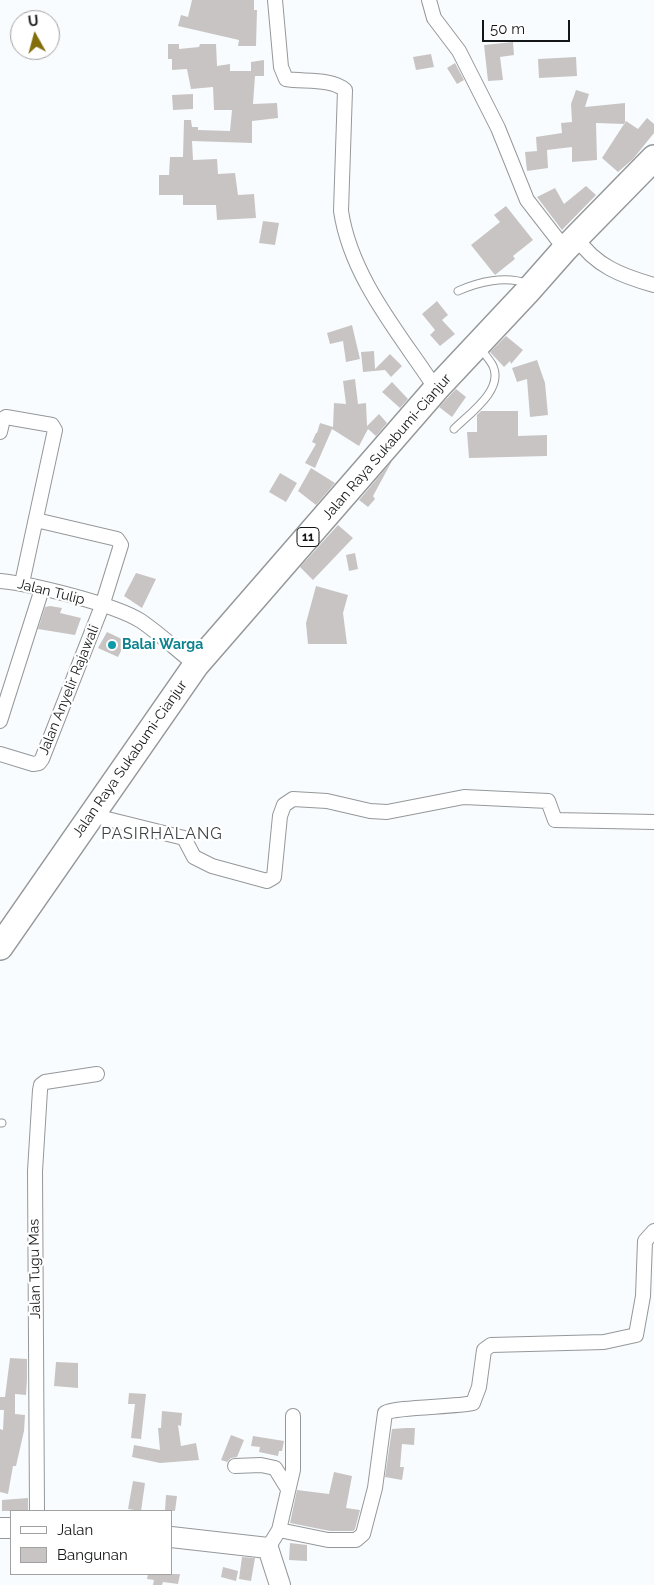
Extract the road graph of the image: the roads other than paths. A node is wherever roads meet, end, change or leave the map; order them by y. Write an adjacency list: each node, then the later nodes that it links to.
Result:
1 (274, 0): 9 (street)
2 (429, 0): 4 (street)
3 (654, 158): 4 (highway, Jalan Raya Sukabumi-Cianjur / 11)
4 (570, 243): 5 (street); 6 (highway, Jalan Raya Sukabumi-Cianjur / 11)
5 (654, 285)
6 (532, 286): 7 (lane); 8 (highway, Jalan Raya Sukabumi-Cianjur / 11)
7 (458, 292)
8 (478, 345): 9 (highway, Jalan Raya Sukabumi-Cianjur / 11); 10 (lane)
9 (436, 389): 17 (highway, Jalan Raya Sukabumi-Cianjur / 11)
10 (454, 429)
11 (0, 432): 12 (street)
12 (36, 520): 14 (street); 16 (street)
13 (0, 581): 14 (street, Jalan Tulip)
14 (22, 583): 15 (street, Jalan Tulip)
15 (42, 589): 16 (street, Jalan Tulip); 18 (street)
16 (102, 606): 17 (street, Jalan Tulip); 19 (street, Jalan Anyelir Rajawali)
17 (187, 658): 20 (highway, Jalan Raya Sukabumi-Cianjur / 11)
18 (0, 721)
19 (0, 754)
20 (90, 815): 21 (street); 22 (highway, Jalan Raya Sukabumi-Cianjur / 11)
21 (654, 822)
22 (0, 947)
23 (97, 1074): 28 (street, Jalan Tugu Mas)
24 (654, 1231): 29 (street)
25 (293, 1416): 27 (street)
26 (235, 1466): 27 (street)
27 (288, 1489): 29 (street)
28 (37, 1510)
29 (279, 1530): 31 (street)
30 (172, 1537): 31 (street)
31 (268, 1548): 32 (street)
32 (280, 1585)

